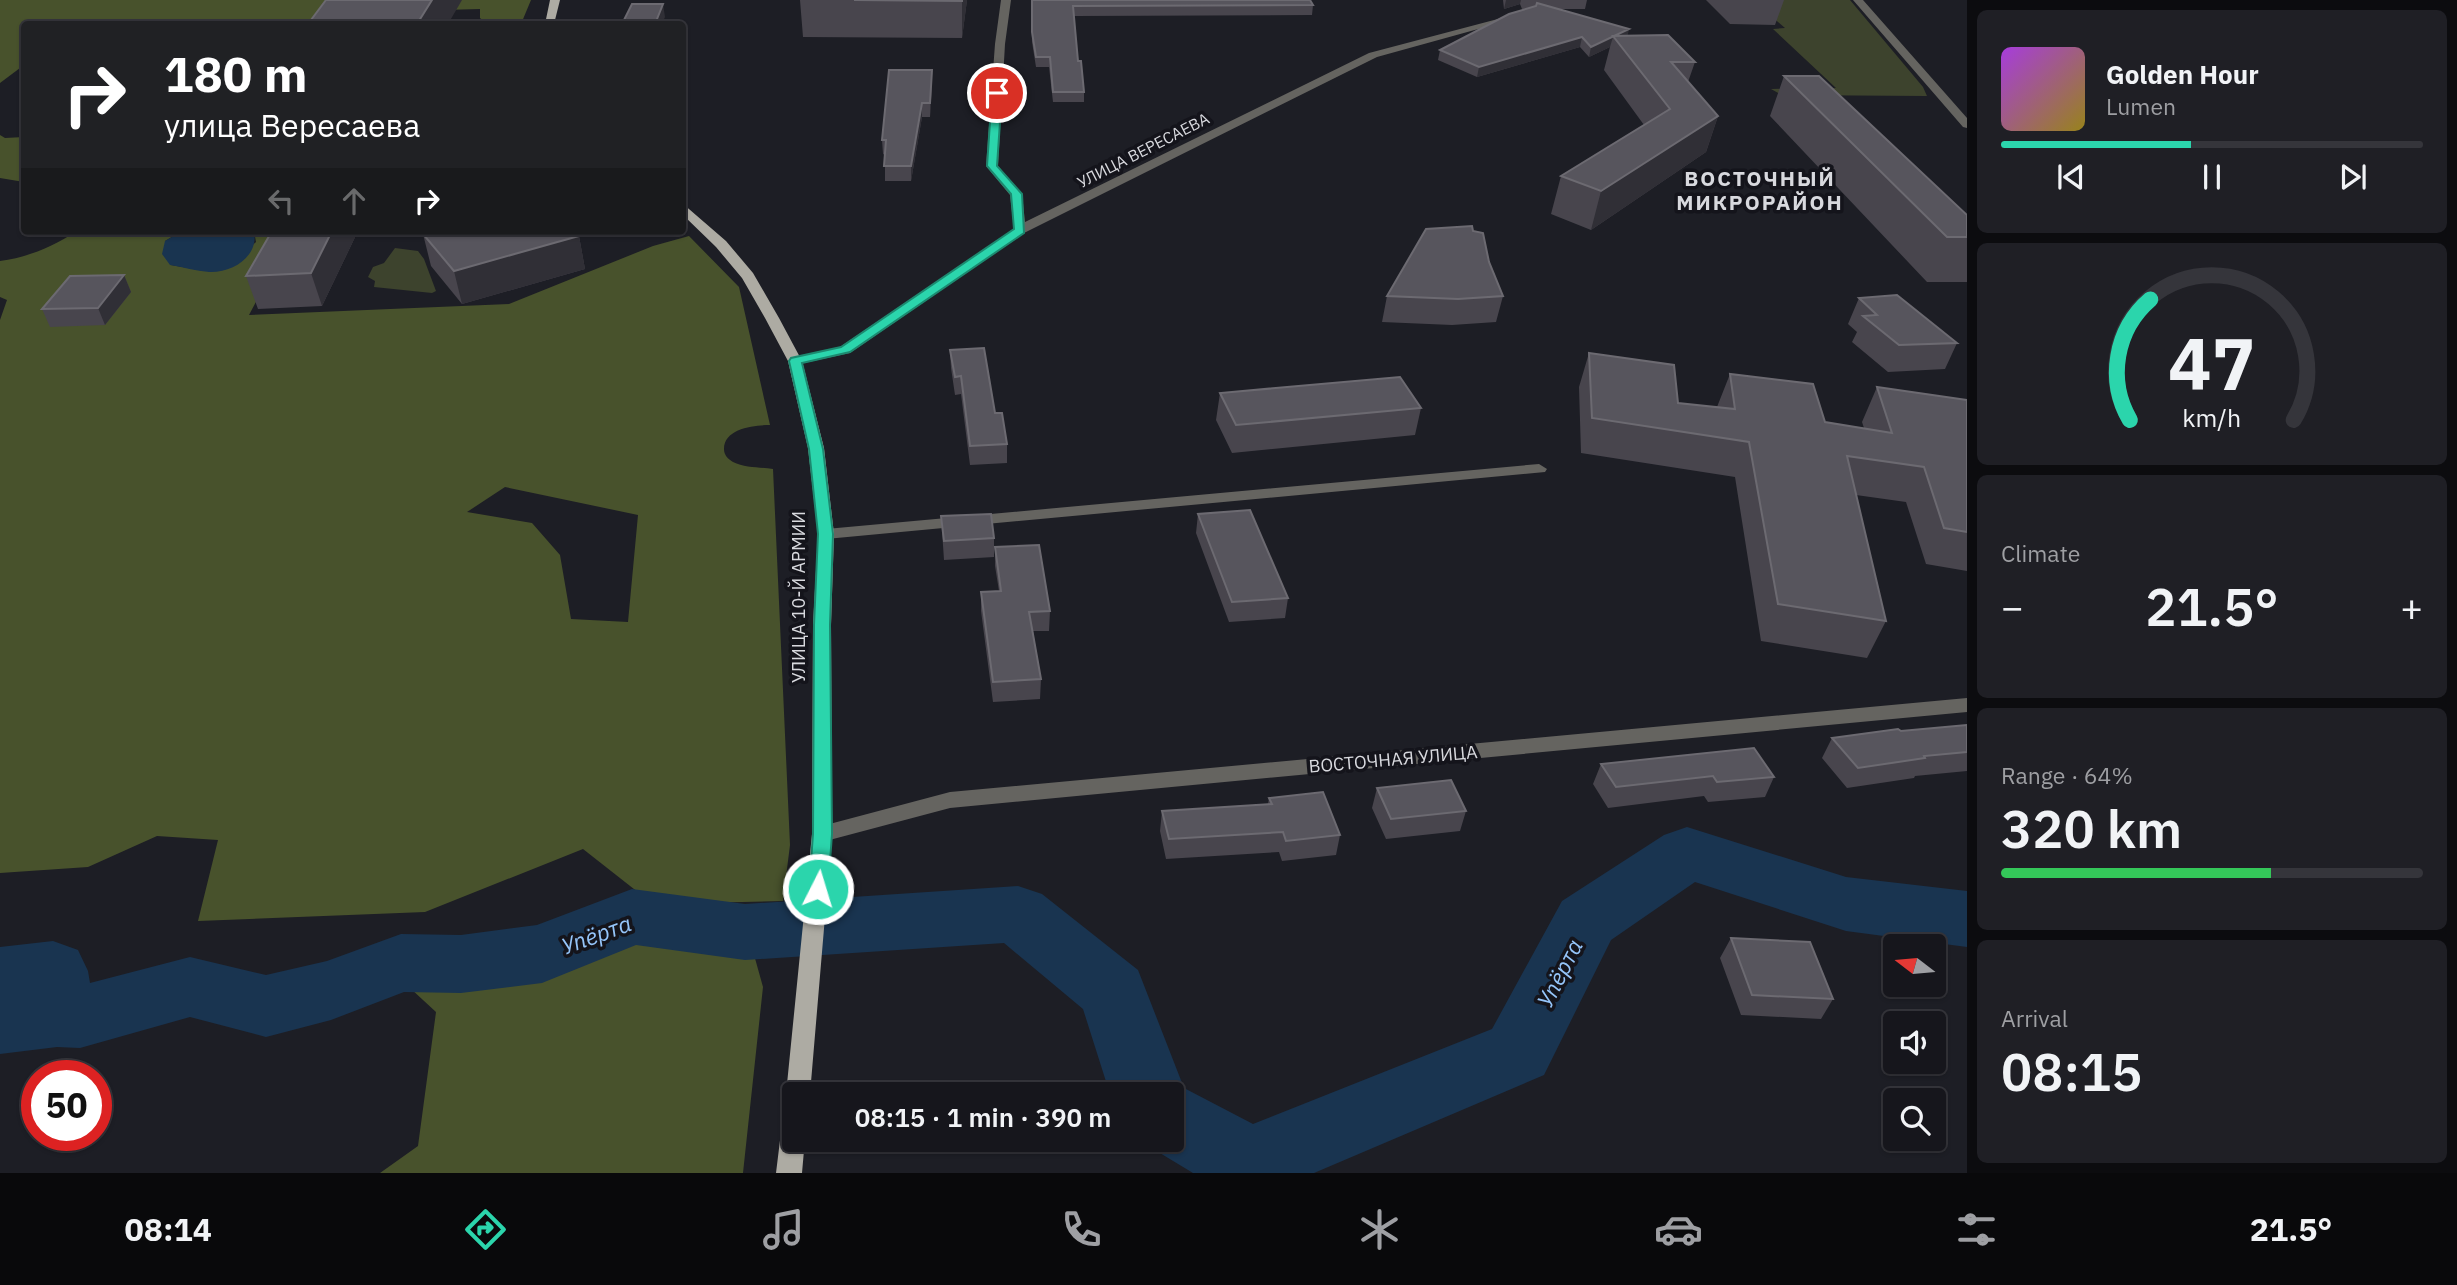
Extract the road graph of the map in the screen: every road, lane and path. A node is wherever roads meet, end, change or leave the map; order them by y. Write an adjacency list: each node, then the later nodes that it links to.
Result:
1 (555, 0): 5 (main road)
2 (1006, 0): 8 (street)
3 (1858, 0): 6 (street)
4 (1528, 13): 8 (street, УЛИЦА ВЕРЕСАЕВА)
5 (549, 21)
6 (1967, 125)
7 (686, 211): 9 (main road, УЛИЦА 10-Й АРМИИ)
8 (1020, 230): 9 (street, УЛИЦА ВЕРЕСАЕВА)
9 (795, 361): 11 (main road, УЛИЦА 10-Й АРМИИ)
10 (1539, 469): 11 (street)
11 (826, 534): 13 (main road, УЛИЦА 10-Й АРМИИ)
12 (1967, 705): 13 (street, ВОСТОЧНАЯ УЛИЦА)
13 (822, 834): 14 (main road, УЛИЦА 10-Й АРМИИ)
14 (799, 1082)
15 (791, 1152): 16 (main road)
16 (789, 1173)

